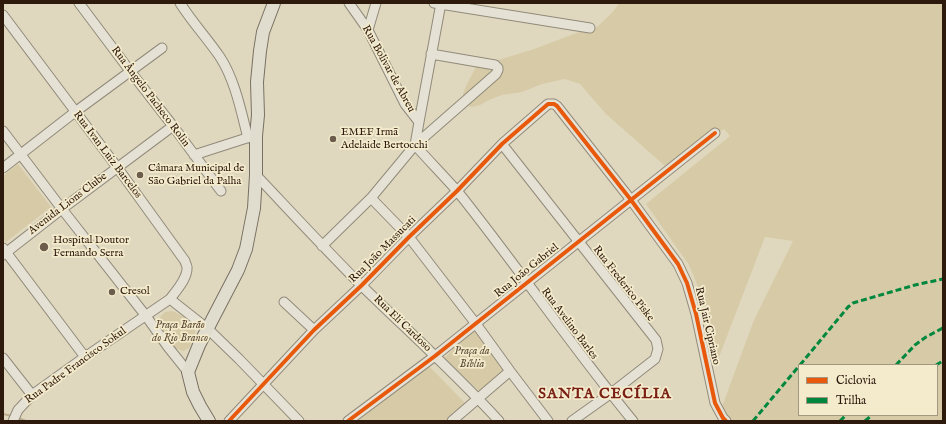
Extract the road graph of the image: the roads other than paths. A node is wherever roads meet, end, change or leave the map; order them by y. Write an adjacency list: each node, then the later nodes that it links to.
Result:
1 (79, 3): 12 (street, Rua Ângelo Pacheco Rolin)
2 (180, 3): 19 (street)
3 (274, 3): 19 (main road)
4 (349, 3): 9 (street, Rua Bolivar de Abreu)
5 (376, 3): 9 (street)
6 (439, 3): 8 (street); 11 (street)
7 (3, 15): 14 (street, Rua Ivan Luiz Barcelos)
8 (590, 28)
9 (368, 30): 15 (street, Rua Bolivar de Abreu)
10 (162, 48): 12 (street)
11 (431, 54): 15 (street); 21 (street)
12 (130, 71): 14 (street); 16 (street, Rua Ângelo Pacheco Rolin)
13 (558, 106): 20 (street, Rua João Massucati); 30 (street, Rua Jair Cipriano)
14 (75, 112): 22 (street); 24 (street, Rua Ivan Luiz Barcelos)
15 (419, 122): 21 (street, Rua Bolivar de Abreu)
16 (173, 126): 23 (street, Rua Ângelo Pacheco Rolin); 24 (street, Avenida Lions Clube)
17 (3, 131): 22 (street)
18 (716, 133): 30 (street, Rua João Gabriel)
19 (252, 137): 23 (street); 26 (main road)
20 (502, 144): 27 (street, Rua João Massucati); 33 (street, Rua Frederico Piske)
21 (415, 145): 27 (street, Rua Avelino Barles); 29 (street, Rua Bolivar de Abreu)
22 (21, 155): 25 (street); 31 (street)
23 (194, 155): 28 (street, Rua Ângelo Pacheco Rolin)
24 (117, 167): 31 (street, Avenida Lions Clube); 38 (street, Rua Ivan Luiz Barcelos)
25 (3, 168)
26 (256, 176): 34 (street, Rua Eli Cardoso); 42 (main road)
27 (457, 191): 32 (street, Rua João Massucati); 36 (street, Rua Avelino Barles)
28 (221, 192)
29 (371, 198): 32 (street); 34 (street, Rua Bolivar de Abreu)
30 (631, 200): 33 (street, Rua João Gabriel); 63 (street, Rua Jair Cipriano)
31 (62, 209): 35 (street, Avenida Lions Clube); 40 (street)
32 (409, 237): 37 (street, Rua João Massucati); 41 (street)
33 (578, 242): 36 (street, Rua João Gabriel); 50 (street, Rua Frederico Piske)
34 (322, 246): 37 (street, Rua Eli Cardoso)
35 (4, 252): 45 (street)
36 (528, 283): 41 (street, Rua João Gabriel); 50 (street, Rua Avelino Barles)
37 (362, 285): 43 (street, Rua João Massucati); 44 (street, Rua Eli Cardoso)
38 (170, 299): 40 (street); 42 (street)
39 (284, 302): 43 (street)
40 (146, 316): 45 (street, Rua Padre Francisco Sokul); 48 (street)
41 (476, 324): 44 (street, Rua João Gabriel); 47 (street)
42 (208, 329): 48 (main road); 49 (street)
43 (314, 330): 49 (street, Rua João Massucati)
44 (435, 356): 52 (street, Rua Eli Cardoso); 57 (street, Rua João Gabriel)
45 (85, 357): 51 (street, Rua Padre Francisco Sokul)
46 (3, 358): 51 (street)
47 (510, 371): 52 (street); 60 (street)
48 (188, 372): 54 (main road)
49 (263, 384): 55 (street, Rua João Massucati); 56 (street)
50 (610, 394): 61 (street); 62 (street, Rua Avelino Barles)
51 (32, 396): 53 (street, Rua Padre Francisco Sokul)
52 (478, 398): 58 (street); 59 (street, Rua Eli Cardoso)
53 (15, 417)
54 (209, 421)
55 (229, 421)
56 (299, 421)
57 (348, 421)
58 (452, 421)
59 (499, 421)
60 (548, 421)
61 (572, 421)
62 (633, 421)
63 (726, 421)

